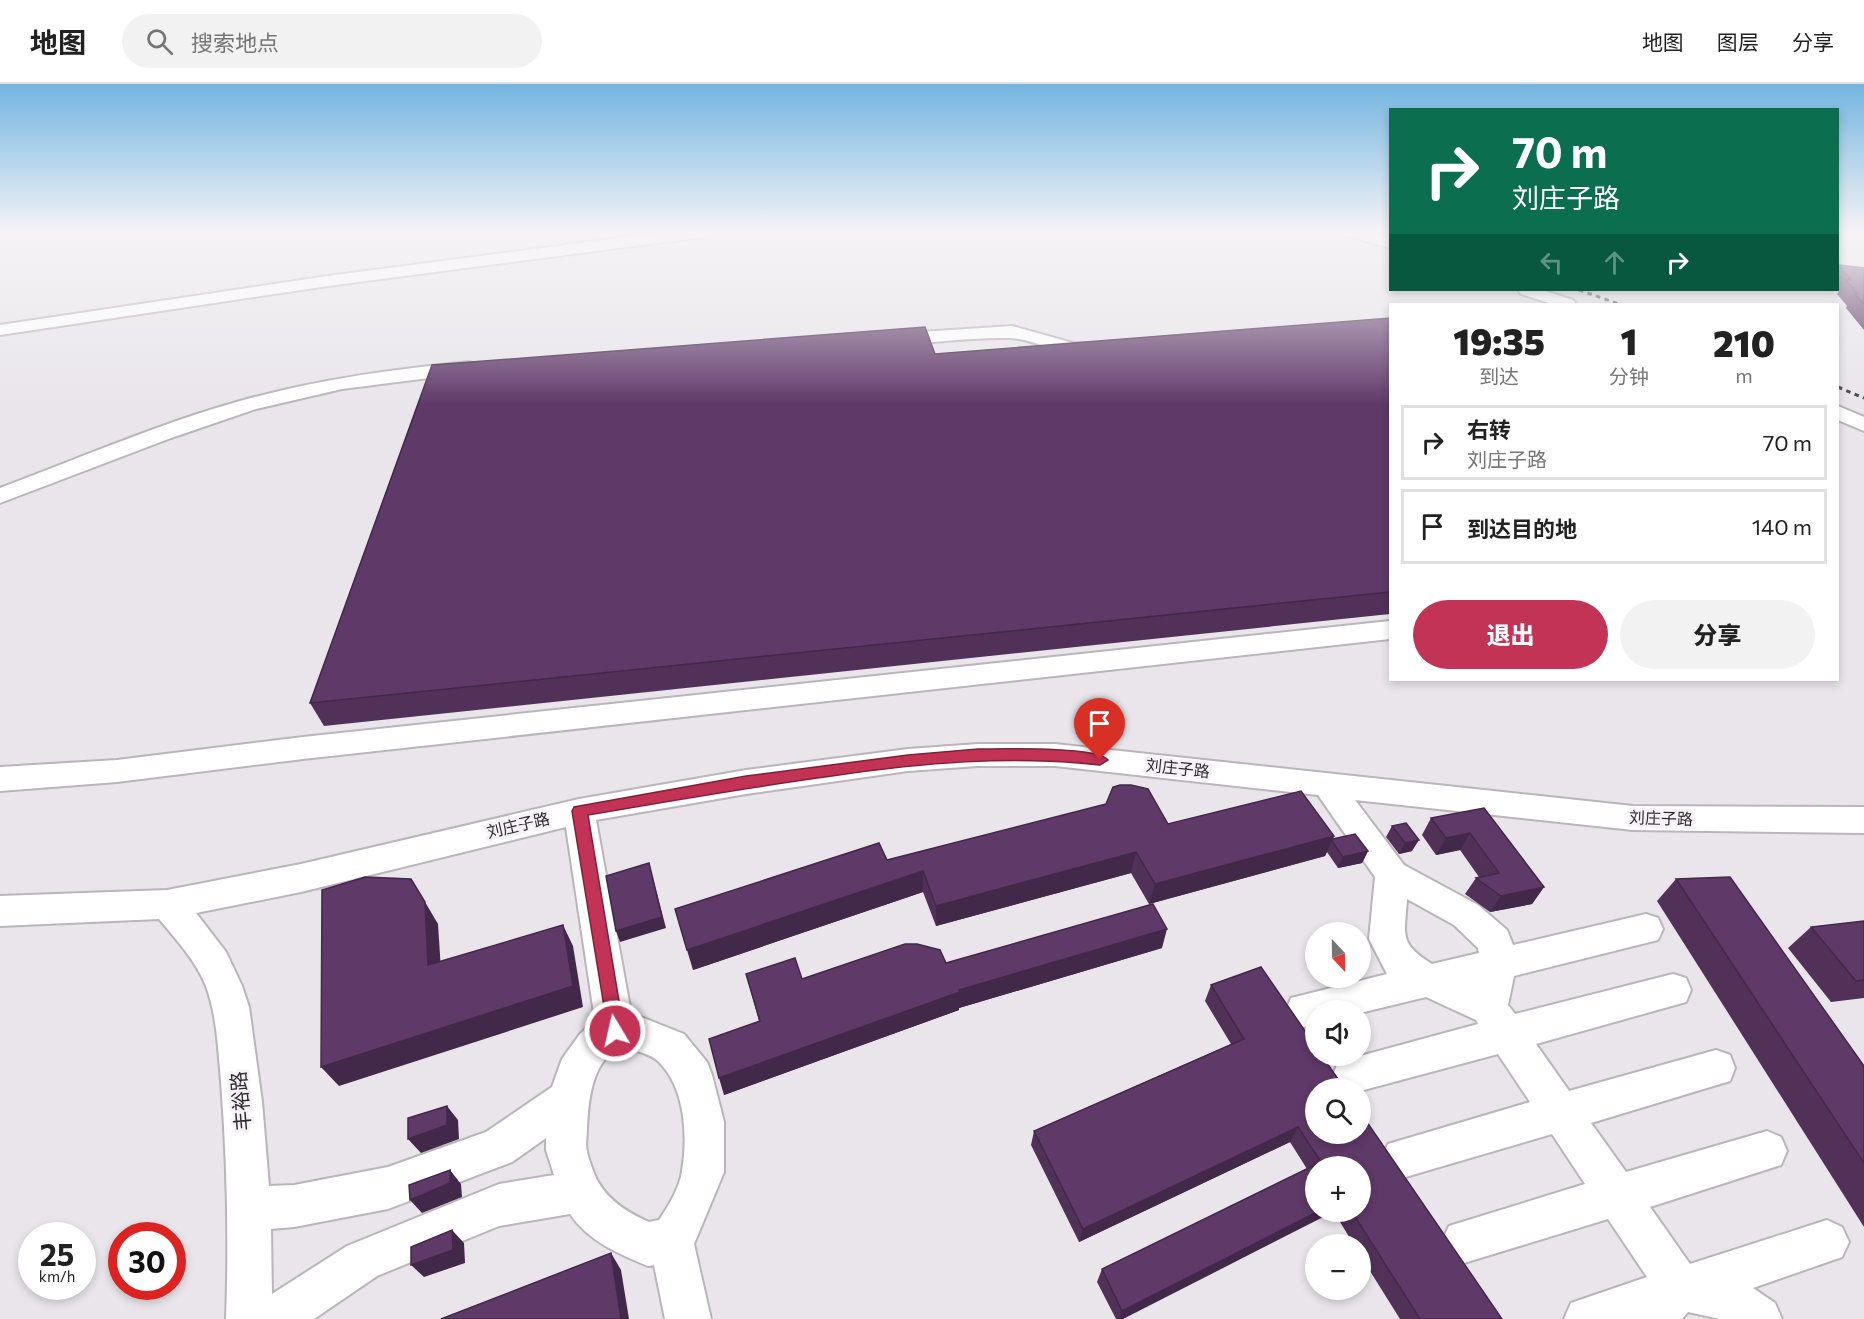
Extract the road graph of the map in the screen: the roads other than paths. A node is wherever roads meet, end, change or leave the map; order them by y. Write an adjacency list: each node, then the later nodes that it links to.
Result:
1 (270, 290): 4 (street)
2 (1530, 291): 3 (street)
3 (1564, 303)
4 (0, 330)
5 (871, 341): 6 (street)
6 (1106, 347)
7 (487, 367): 10 (street)
8 (1839, 412): 9 (street)
9 (1864, 425)
10 (0, 496)
11 (1389, 630): 12 (street)
12 (0, 779)
13 (1327, 785): 14 (street, 刘庄子路); 15 (street, 刘庄子路); 16 (street)
14 (579, 811): 17 (street, 刘庄子路); 25 (street)
15 (1864, 820)
16 (1392, 876): 20 (street); 21 (street)
17 (167, 904): 18 (street, 刘庄子路); 34 (street, 丰裕路)
18 (0, 911)
19 (1646, 929): 20 (street)
20 (1498, 964): 21 (street); 24 (street)
21 (1429, 980): 23 (street); 24 (street)
22 (1673, 990): 24 (street)
23 (1304, 1010)
24 (1498, 1021): 27 (street); 29 (street)
25 (615, 1031): 28 (street); 35 (street)
26 (1716, 1068): 29 (street)
27 (1352, 1075)
28 (568, 1099): 32 (street); 34 (street)
29 (1560, 1113): 31 (street); 33 (street)
30 (1767, 1151): 33 (street)
31 (1402, 1158)
32 (580, 1191): 35 (street); 40 (street)
33 (1617, 1195): 36 (street); 38 (street)
34 (248, 1209): 39 (street, 丰裕路)
35 (670, 1240): 41 (street)
36 (1464, 1241)
37 (1827, 1242): 38 (street)
38 (1669, 1304): 42 (street); 43 (street)
39 (249, 1319)
40 (274, 1319)
41 (688, 1319)
42 (1587, 1319)
43 (1759, 1319)

